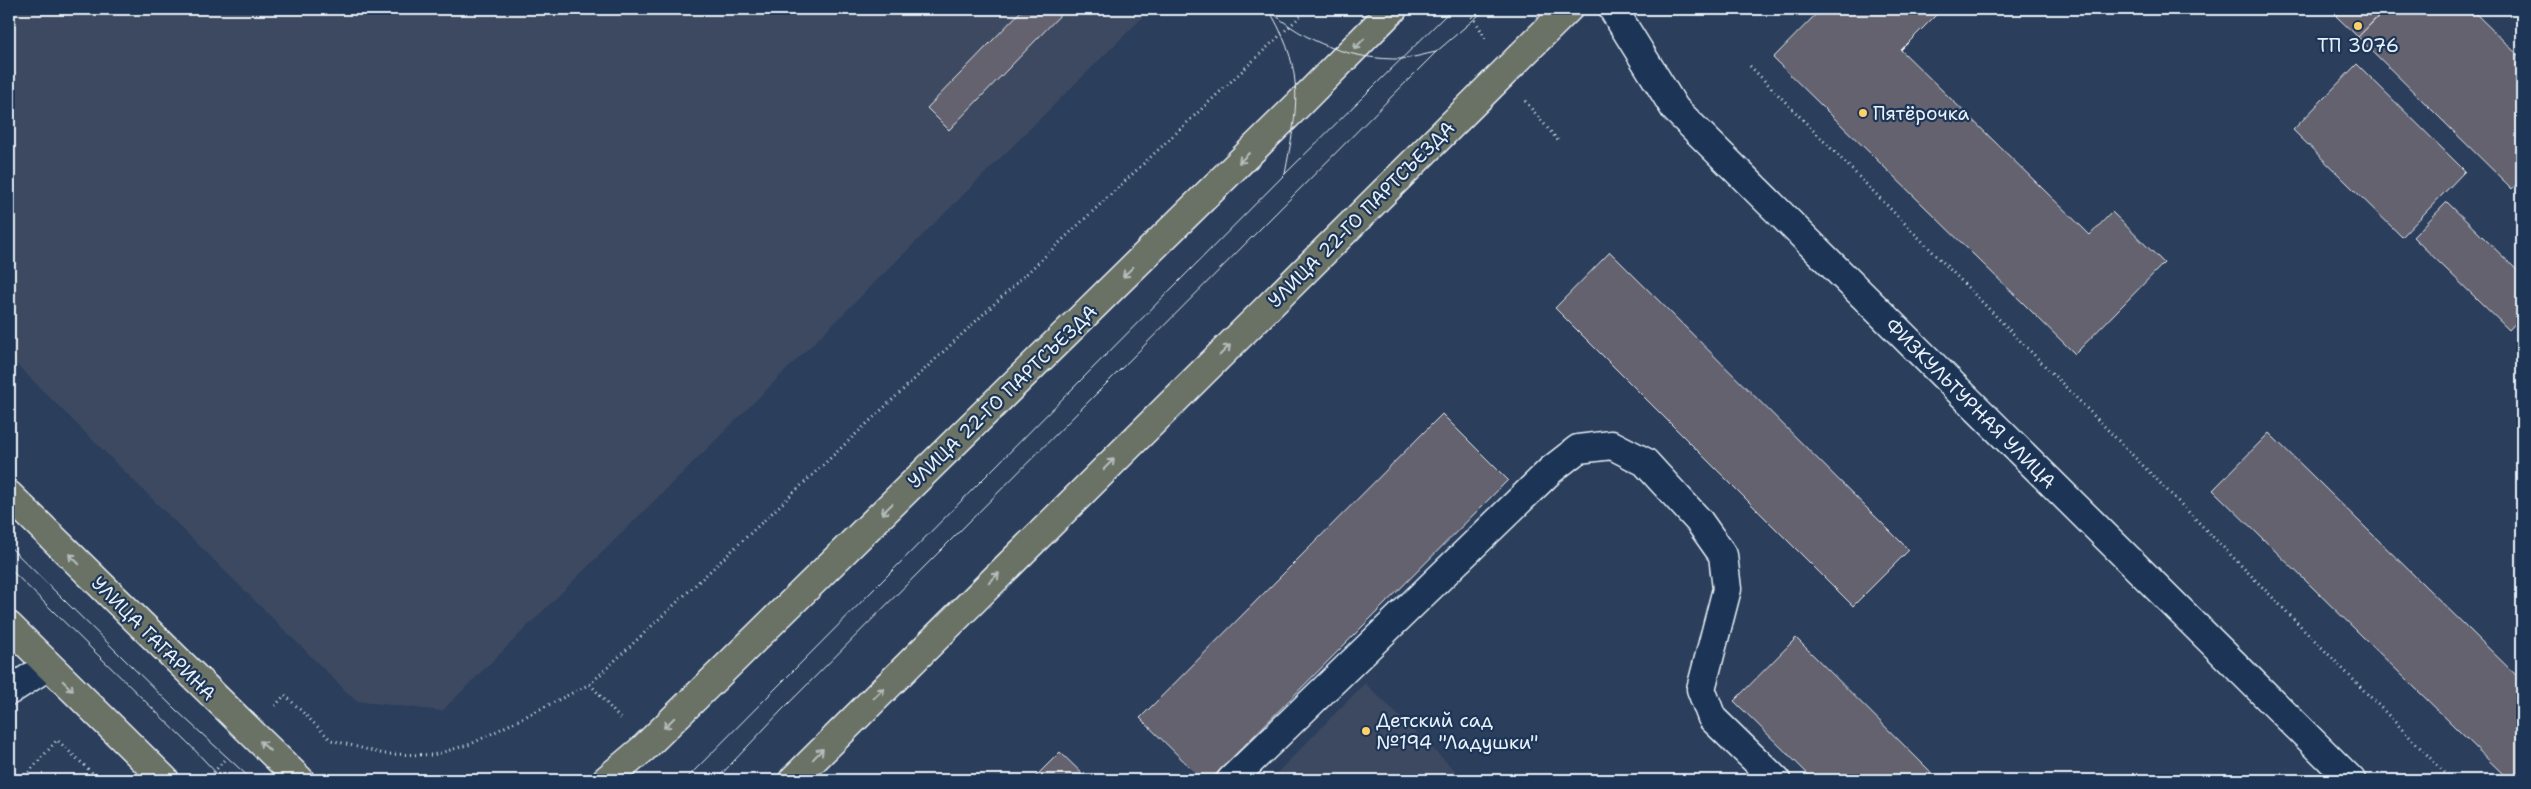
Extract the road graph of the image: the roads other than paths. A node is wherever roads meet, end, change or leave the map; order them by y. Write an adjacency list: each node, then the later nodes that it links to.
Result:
1 (1393, 9): 10 (main road, УЛИЦА 22-ГО ПАРТСЪЕЗДА, one-way to 10)
2 (1568, 9): 11 (main road, УЛИЦА 22-ГО ПАРТСЪЕЗДА, one-way to 2)
3 (1613, 9): 14 (street, ФИЗКУЛЬТУРНАЯ УЛИЦА)
4 (9, 495): 9 (main road, УЛИЦА ГАГАРИНА, one-way to 4)
5 (9, 626): 6 (main road)
6 (48, 666): 7 (street); 8 (main road, one-way to 8)
7 (9, 691)
8 (165, 780)
9 (300, 780)
10 (606, 780)
11 (793, 780)
12 (1231, 780): 13 (street)
13 (1776, 780)
14 (2351, 780)

